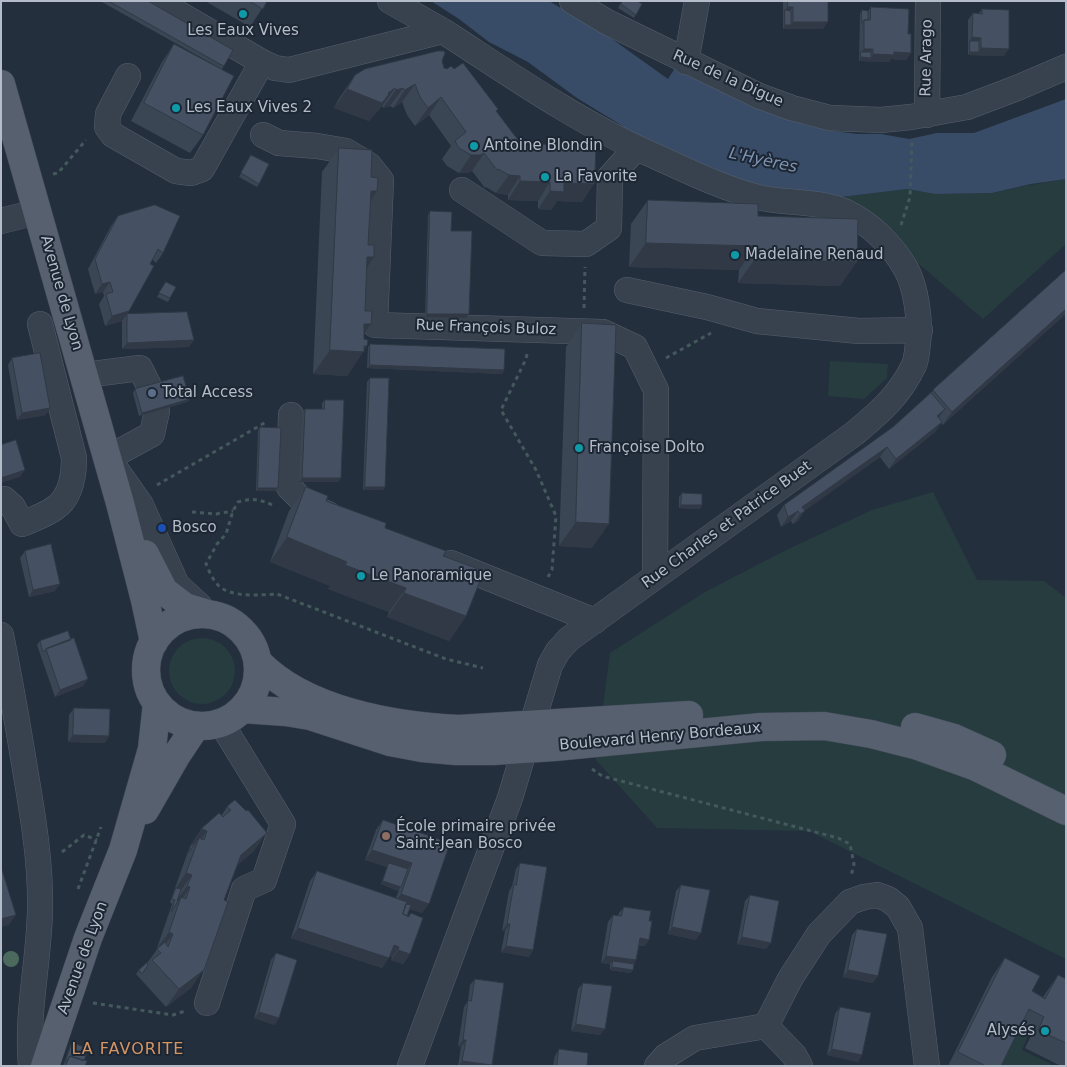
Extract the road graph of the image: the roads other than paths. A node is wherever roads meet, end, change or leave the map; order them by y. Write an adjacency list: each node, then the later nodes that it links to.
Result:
1 (157, 1): 7 (street)
2 (390, 1): 6 (street, Rue Charles et Patrice Buet)
3 (572, 1): 8 (street, Rue de la Digue)
4 (697, 1): 8 (street)
5 (928, 1): 12 (street, Rue Arago)
6 (443, 31): 7 (street); 14 (street, Rue Charles et Patrice Buet)
7 (262, 62): 10 (street)
8 (686, 62): 12 (street, Rue de la Digue)
9 (1066, 67): 12 (street, Rue de la Digue)
10 (128, 76)
11 (1, 84): 16 (main road, Avenue de Lyon)
12 (927, 116)
13 (263, 135): 28 (street, Rue François Buloz)
14 (636, 148): 15 (street); 20 (street, Rue Charles et Patrice Buet)
15 (462, 190)
16 (37, 212): 17 (street); 21 (main road, Avenue de Lyon)
17 (1, 221)
18 (627, 290): 20 (street)
19 (40, 324): 24 (street)
20 (920, 330): 28 (street, Rue Charles et Patrice Buet)
21 (85, 375): 23 (main road, Avenue de Lyon); 23 (street)
22 (291, 414): 26 (street)
23 (108, 458): 25 (main road, Avenue de Lyon)
24 (1, 499)
25 (127, 500): 29 (main road, Avenue de Lyon); 32 (main road, Avenue de Lyon)
26 (345, 521)
27 (428, 554): 30 (street)
28 (655, 577): 30 (street, Rue Charles et Patrice Buet)
29 (209, 614): 32 (main road); 33 (main road)
30 (595, 621): 36 (street, Rue Charles et Patrice Buet)
31 (1, 635): 42 (street)
32 (154, 642): 34 (main road)
33 (258, 662): 35 (main road); 36 (main road, Boulevard Henry Bordeaux)
34 (157, 703): 35 (main road); 39 (main road, Avenue de Lyon)
35 (220, 719): 36 (main road, Boulevard Henry Bordeaux); 39 (main road, Avenue de Lyon); 40 (street)
36 (528, 737): 37 (main road, Boulevard Henry Bordeaux); 38 (main road, Boulevard Henry Bordeaux); 44 (street, Rue Charles et Patrice Buet)
37 (1066, 790)
38 (1066, 811)
39 (112, 847): 43 (main road, Avenue de Lyon)
40 (207, 1003)
41 (766, 1026): 45 (street); 46 (street); 47 (street)
42 (31, 1066)
43 (44, 1066)
44 (410, 1066)
45 (657, 1066)
46 (800, 1066)
47 (927, 1066)

